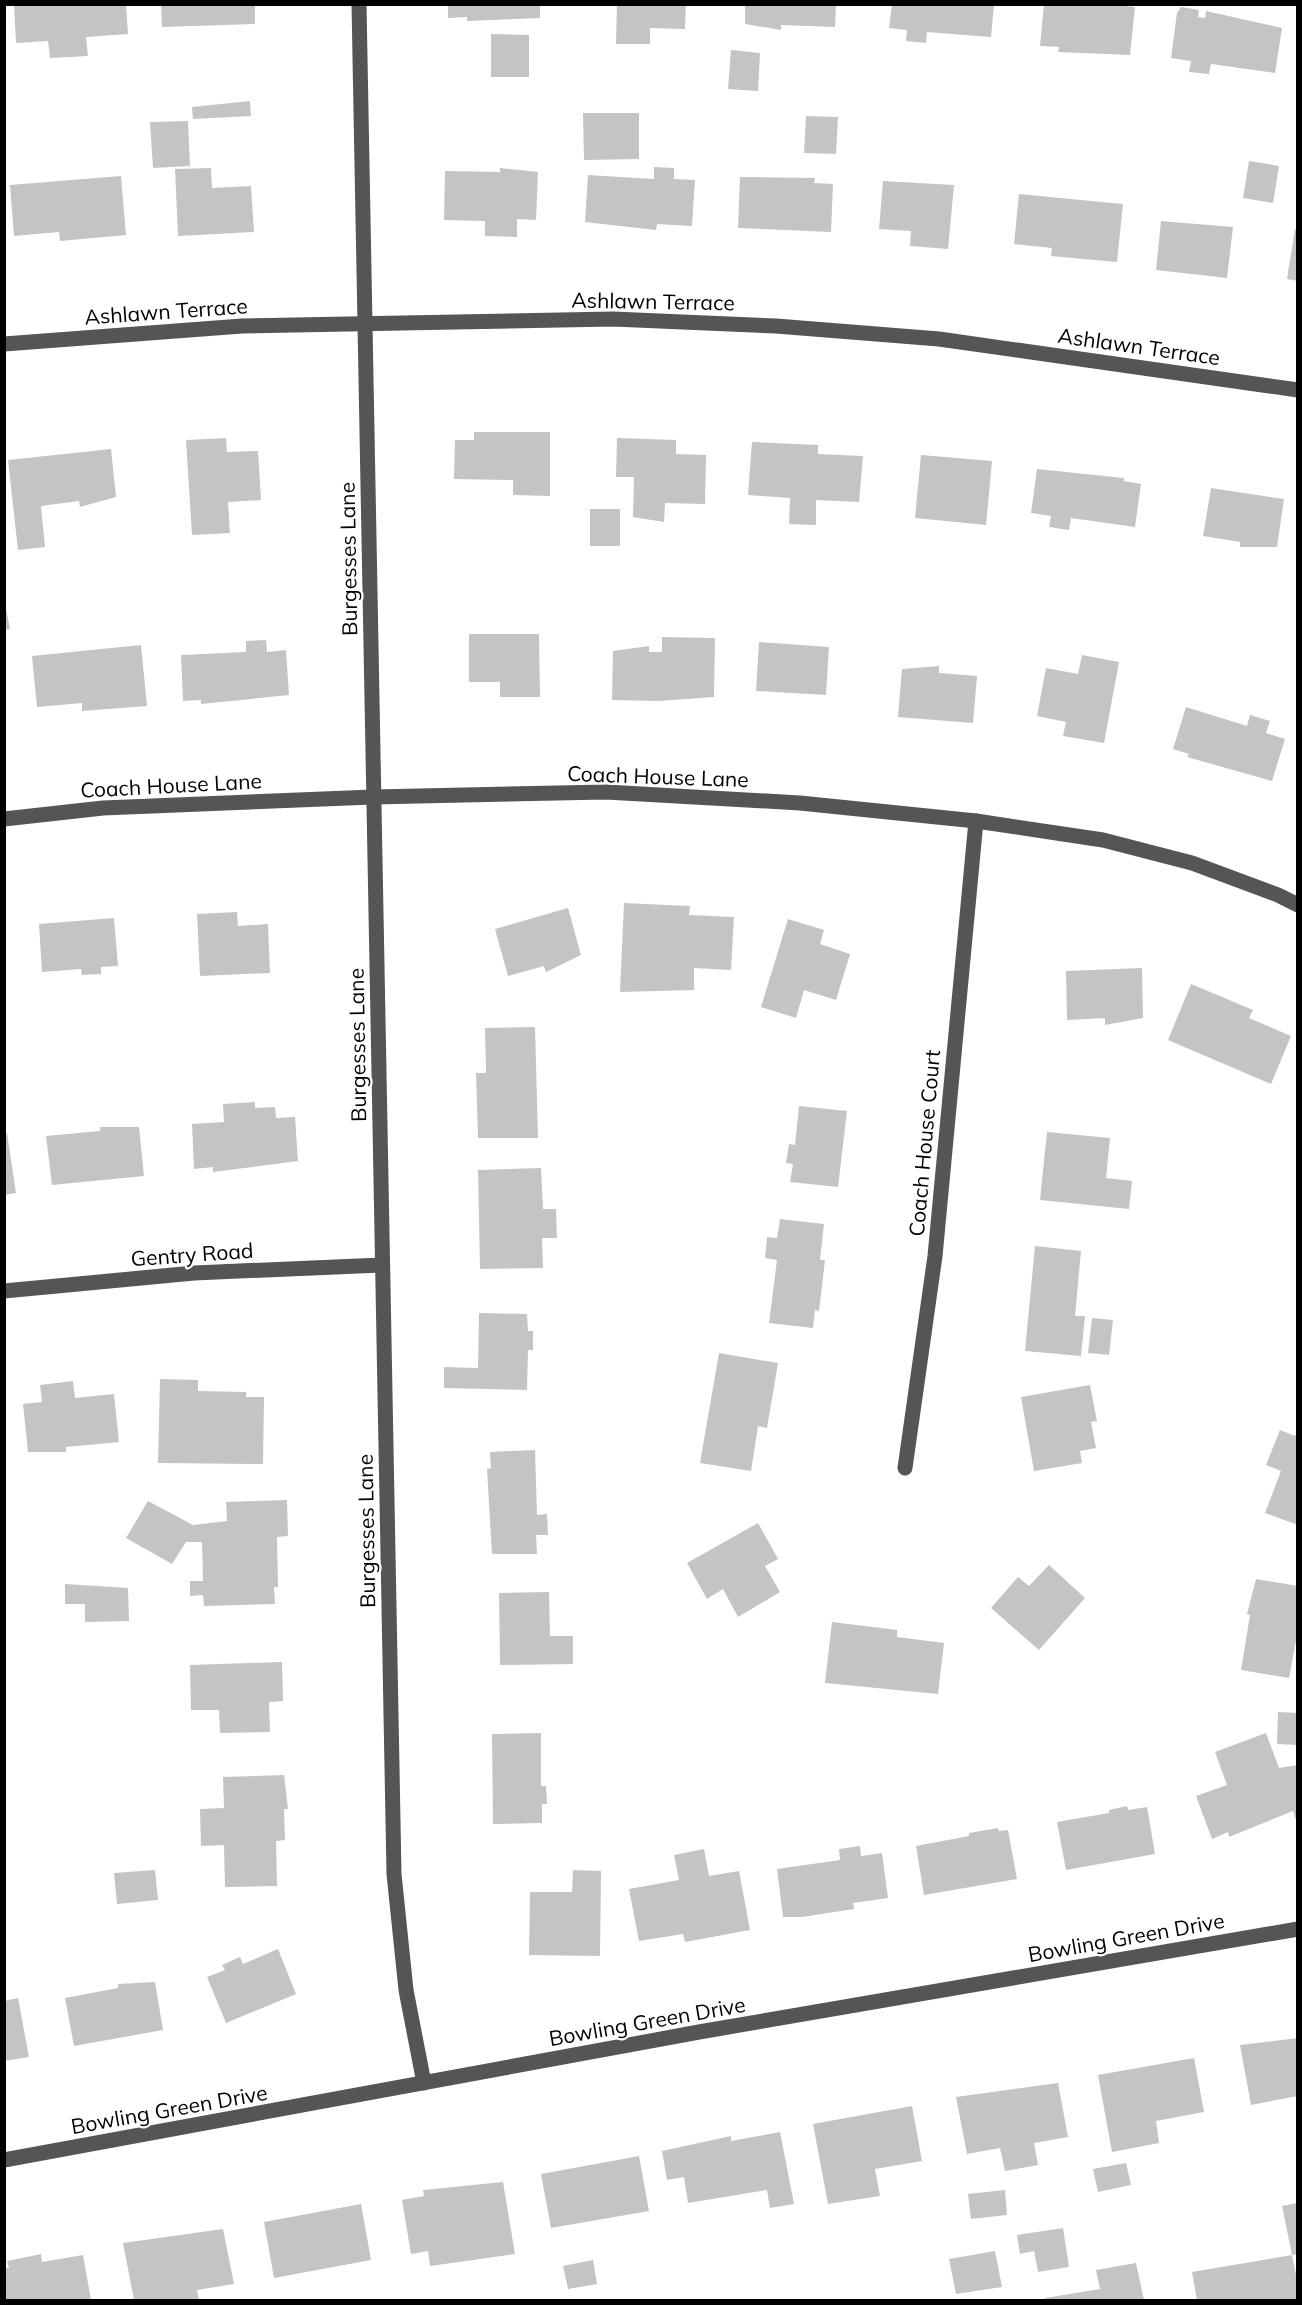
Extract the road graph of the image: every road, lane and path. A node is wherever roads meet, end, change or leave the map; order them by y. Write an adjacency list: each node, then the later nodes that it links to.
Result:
1 (359, 4): 2 (street, Burgesses Lane)
2 (365, 324): 3 (street, Ashlawn Terrace); 4 (street, Ashlawn Terrace); 5 (street, Burgesses Lane)
3 (4, 344)
4 (1298, 390)
5 (373, 797): 6 (street, Coach House Lane); 7 (street, Coach House Lane); 9 (street, Burgesses Lane)
6 (4, 819)
7 (976, 821): 8 (street, Coach House Lane); 11 (street, Coach House Court)
8 (1298, 905)
9 (382, 1265): 10 (street, Gentry Road); 13 (street, Burgesses Lane)
10 (4, 1291)
11 (905, 1468)
12 (1298, 1929): 13 (street, Bowling Green Drive)
13 (424, 2083): 14 (street, Bowling Green Drive)
14 (4, 2160)

